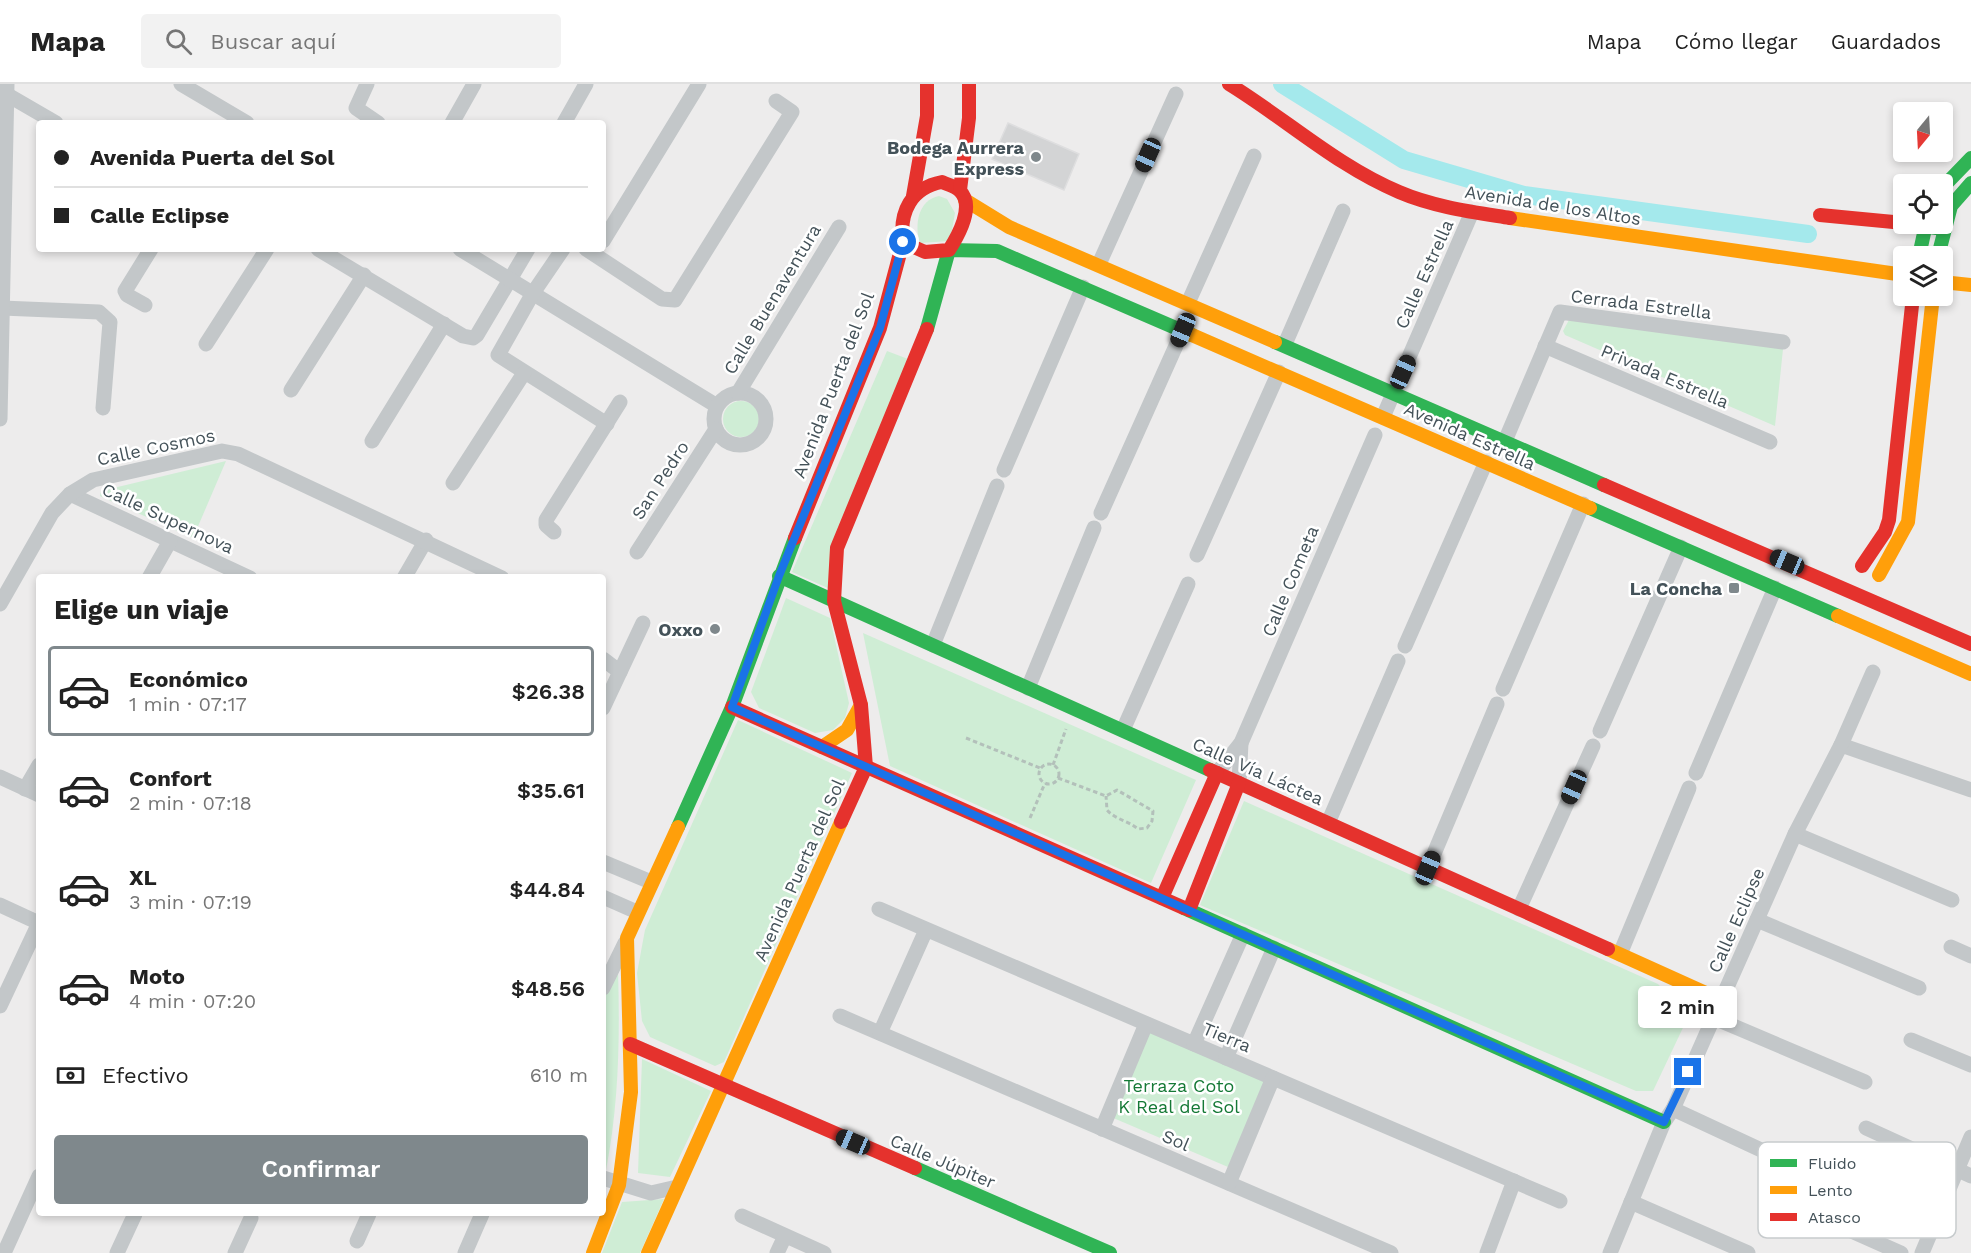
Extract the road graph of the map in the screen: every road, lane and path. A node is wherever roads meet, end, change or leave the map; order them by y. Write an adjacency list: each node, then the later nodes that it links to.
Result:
1 (181, 84): 13 (street)
2 (367, 84): 14 (street)
3 (474, 84): 15 (street)
4 (586, 84): 16 (street)
5 (699, 84): 29 (street)
6 (927, 84): 22 (street)
7 (969, 84): 21 (street)
8 (1229, 84): 25 (street, Avenida de los Altos)
9 (7, 89): 12 (street); 51 (street)
10 (1176, 94): 39 (street)
11 (776, 101): 38 (street)
12 (52, 120)
13 (242, 120)
14 (374, 120)
15 (454, 120)
16 (566, 120)
17 (1254, 156): 47 (street)
18 (1971, 158): 19 (street)
19 (1953, 177)
20 (1971, 183): 23 (street)
21 (962, 195): 22 (street); 31 (street); 39 (street, Avenida Estrella)
22 (913, 196): 30 (street)
23 (1953, 204)
24 (1342, 212): 56 (street)
25 (1472, 212): 40 (street, Avenida de los Altos); 61 (street, Calle Estrella)
26 (1820, 215): 27 (street)
27 (1893, 222)
28 (839, 227): 62 (street, Calle Buenaventura)
29 (606, 235)
30 (903, 242): 31 (street); 97 (street, Avenida Puerta del Sol)
31 (949, 250): 45 (street, Avenida Estrella); 102 (street, Avenida Puerta del Sol)
32 (149, 252): 48 (street)
33 (265, 252): 55 (street)
34 (323, 252): 41 (street)
35 (464, 252): 42 (street)
36 (526, 252): 42 (street)
37 (561, 252): 46 (street)
38 (594, 252)
39 (1099, 264): 47 (street, Avenida Estrella)
40 (1893, 273)
41 (364, 275): 52 (street); 60 (street)
42 (509, 278): 46 (street); 52 (street)
43 (1953, 283): 44 (street)
44 (1971, 285)
45 (1083, 287): 53 (street, Avenida Estrella); 77 (street)
46 (533, 293): 59 (street); 64 (street)
47 (1188, 303): 56 (street, Avenida Estrella)
48 (145, 305)
49 (1912, 306): 66 (street)
50 (1932, 306): 67 (street)
51 (2, 308): 65 (street); 69 (street)
52 (444, 324): 73 (street)
53 (1183, 330): 58 (street, Avenida Estrella); 82 (street)
54 (1783, 342): 57 (street, Cerrada Estrella)
55 (206, 344)
56 (1285, 344): 61 (street, Avenida Estrella)
57 (1545, 346): 74 (street, Cerrada Estrella); 75 (street, Privada Estrella)
58 (1279, 372): 68 (street, Avenida Estrella); 91 (street)
59 (524, 373): 70 (street); 78 (street)
60 (291, 390)
61 (1394, 392): 68 (street, Calle Estrella); 74 (street, Avenida Estrella)
62 (738, 393): 64 (street); 71 (street)
63 (620, 402): 70 (street)
64 (717, 406): 71 (street)
65 (103, 408)
66 (1901, 409): 67 (street); 85 (street)
67 (1920, 411): 87 (street)
68 (1383, 417): 76 (street, Avenida Estrella)
69 (0, 419)
70 (607, 424): 84 (street)
71 (716, 429): 90 (street, San Pedro)
72 (1375, 435): 126 (street, Calle Cometa)
73 (372, 441)
74 (1505, 441): 98 (street, Avenida Estrella)
75 (1770, 442)
76 (1486, 462): 81 (street, Avenida Estrella); 110 (street)
77 (1004, 471)
78 (453, 483)
79 (997, 486): 109 (street)
80 (70, 494): 86 (street, Calle Cosmos); 88 (street, Calle Supernova); 103 (street, Calle Cosmos)
81 (1583, 504): 89 (street, Avenida Estrella); 117 (street)
82 (1101, 513)
83 (1094, 528): 116 (street)
84 (554, 532)
85 (1885, 532): 87 (street); 92 (street)
86 (426, 540): 95 (street); 96 (street, Calle Cosmos)
87 (1900, 540): 100 (street)
88 (170, 541): 93 (street); 94 (street, Calle Supernova)
89 (1681, 547): 101 (street, Avenida Estrella); 124 (street)
90 (637, 552)
91 (1197, 555)
92 (1862, 566): 98 (street); 100 (street)
93 (151, 574)
94 (241, 574)
95 (406, 574)
96 (494, 574)
97 (779, 576): 102 (street, Calle Vía Láctea); 121 (street, Avenida Puerta del Sol)
98 (1830, 580): 104 (street); 105 (street, Avenida Estrella)
99 (1188, 584): 123 (street)
100 (1884, 584): 105 (street)
101 (1775, 588): 104 (street, Avenida Estrella); 134 (street)
102 (834, 601): 109 (street, Calle Vía Láctea); 120 (street, Avenida Puerta del Sol)
103 (0, 604)
104 (1816, 606): 107 (street, Avenida Estrella)
105 (1890, 608): 107 (street); 108 (street, Avenida Estrella)
106 (643, 622): 113 (street)
107 (1882, 635): 115 (street, Avenida Estrella)
108 (1971, 644)
109 (933, 645): 116 (street, Calle Vía Láctea)
110 (1405, 646)
111 (606, 661): 113 (street)
112 (1398, 661): 145 (street)
113 (620, 672): 118 (street)
114 (1873, 672): 127 (street, Calle Eclipse)
115 (1971, 674)
116 (1028, 688): 123 (street, Calle Vía Láctea)
117 (1503, 689)
118 (606, 702)
119 (1497, 704): 148 (street)
120 (861, 705): 129 (street); 131 (street, Avenida Puerta del Sol)
121 (732, 707): 129 (street); 149 (street, Avenida Puerta del Sol)
122 (1066, 729): 130 (path)
123 (1123, 730): 133 (street, Calle Vía Láctea)
124 (1600, 731)
125 (966, 738): 132 (path)
126 (1241, 743): 133 (street, Calle Cometa); 139 (street, Calle Cometa)
127 (1841, 745): 141 (street); 146 (street, Calle Eclipse)
128 (1593, 746): 155 (street)
129 (822, 747): 131 (street)
130 (1053, 765): 132 (path); 137 (path)
131 (866, 767): 151 (street); 183 (street, Avenida Puerta del Sol)
132 (1040, 768): 138 (path)
133 (1217, 773): 139 (street, Calle Vía Láctea); 151 (street, Calle Cometa)
134 (1696, 773)
135 (0, 777): 142 (street)
136 (36, 777): 142 (street)
137 (1058, 778): 138 (path); 143 (path)
138 (1045, 783): 144 (path)
139 (1239, 783): 145 (street, Calle Vía Láctea); 156 (street, Calle Cometa)
140 (1689, 788): 166 (street)
141 (1971, 790)
142 (32, 792)
143 (1107, 796): 143 (path)
144 (1030, 818)
145 (1328, 823): 148 (street, Calle Vía Láctea)
146 (1795, 834): 152 (street); 158 (street, Calle Eclipse)
147 (606, 863): 149 (street)
148 (1428, 868): 155 (street, Calle Vía Láctea)
149 (651, 882): 157 (street, Avenida Puerta del Sol)
150 (606, 898): 157 (street)
151 (1162, 898): 156 (street)
152 (1952, 900)
153 (0, 905): 159 (street)
154 (879, 909): 161 (street, Tierra)
155 (1519, 909): 166 (street, Calle Vía Láctea)
156 (1189, 910): 162 (street)
157 (637, 912): 163 (street, Avenida Puerta del Sol)
158 (1758, 920): 169 (street); 170 (street, Calle Eclipse)
159 (36, 922)
160 (36, 929): 171 (street)
161 (926, 930): 174 (street, Tierra); 175 (street)
162 (1244, 934): 165 (street); 178 (street)
163 (627, 938): 168 (street, Avenida Puerta del Sol); 177 (street, Avenida Puerta del Sol)
164 (1951, 947): 167 (street)
165 (1274, 948): 179 (street); 184 (street)
166 (1620, 954): 170 (street, Calle Vía Láctea)
167 (1971, 956)
168 (606, 982)
169 (1920, 988)
170 (1721, 1000): 173 (street, Calle Eclipse)
171 (0, 1006)
172 (840, 1016): 175 (street, Sol)
173 (1712, 1017): 182 (street); 184 (street, Calle Eclipse)
174 (1146, 1024): 178 (street, Tierra); 186 (street)
175 (880, 1034): 186 (street, Sol)
176 (1911, 1041): 180 (street)
177 (630, 1044): 183 (street, Calle Júpiter); 195 (street, Avenida Puerta del Sol)
178 (1194, 1044): 179 (street, Tierra)
179 (1226, 1058): 181 (street, Tierra)
180 (1971, 1065)
181 (1273, 1078): 192 (street, Tierra); 194 (street)
182 (1865, 1082)
183 (725, 1087): 196 (street, Avenida Puerta del Sol); 217 (street, Calle Júpiter)
184 (1668, 1115): 189 (street); 199 (street, Calle Eclipse)
185 (1866, 1128): 188 (street)
186 (1102, 1129): 194 (street, Sol)
187 (1971, 1137): 190 (street)
188 (1896, 1142)
189 (1758, 1152)
190 (1964, 1173): 197 (street)
191 (606, 1179): 195 (street)
192 (1514, 1181): 198 (street, Tierra); 219 (street)
193 (36, 1183): 209 (street)
194 (1229, 1183): 218 (street, Sol)
195 (619, 1185): 196 (street); 213 (street, Avenida Puerta del Sol)
196 (677, 1187): 214 (street, Avenida Puerta del Sol)
197 (1956, 1188)
198 (1560, 1201)
199 (1631, 1202): 220 (street, Calle Eclipse); 221 (street)
200 (134, 1216): 210 (street)
201 (368, 1216): 208 (street)
202 (481, 1216): 212 (street)
203 (742, 1216): 205 (street)
204 (251, 1218): 211 (street)
205 (785, 1236): 215 (street); 216 (street)
206 (1867, 1238): 222 (street)
207 (1930, 1238): 223 (street)
208 (357, 1241)
209 (4, 1253)
210 (117, 1253)
211 (235, 1253)
212 (465, 1253)
213 (593, 1253)
214 (648, 1253)
215 (777, 1253)
216 (824, 1253)
217 (1110, 1253)
218 (1391, 1253)
219 (1487, 1253)
220 (1610, 1253)
221 (1748, 1253)
222 (1901, 1253)
223 (1922, 1253)

